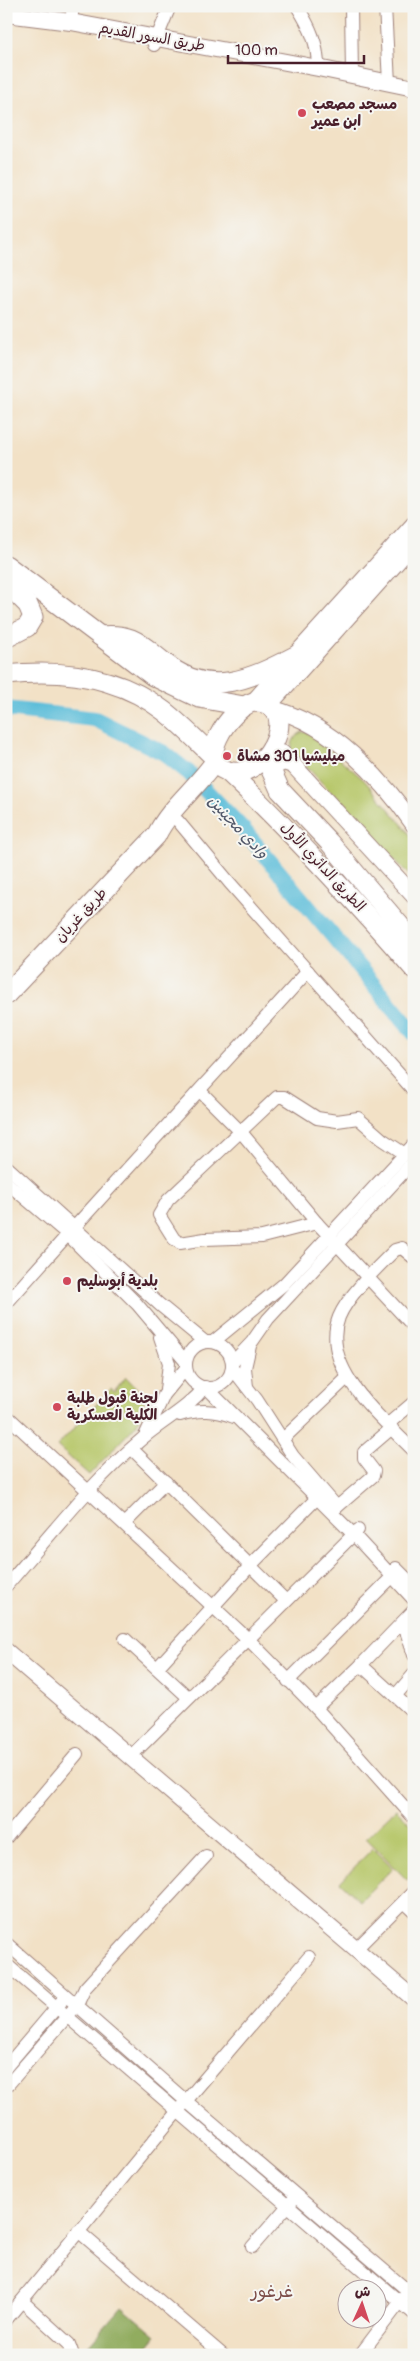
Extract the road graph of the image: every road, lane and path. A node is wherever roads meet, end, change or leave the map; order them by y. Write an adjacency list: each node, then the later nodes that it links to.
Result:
1 (170, 6): 8 (street)
2 (351, 6): 10 (street)
3 (385, 6): 11 (street)
4 (301, 8): 9 (street)
5 (6, 14): 6 (main road, طريق السور القديم)
6 (72, 14): 8 (main road, طريق السور القديم)
7 (6, 23): 8 (main road, طريق السور القديم)
8 (156, 42): 9 (main road, طريق السور القديم); 13 (main road, طريق السور القديم)
9 (318, 68): 10 (main road, طريق السور القديم)
10 (352, 75): 11 (main road, طريق السور القديم)
11 (389, 83): 12 (main road, طريق السور القديم)
12 (414, 88)
13 (414, 94)
14 (414, 524): 20 (main road)
15 (414, 543): 22 (main road)
16 (6, 565): 18 (highway)
17 (6, 583): 19 (highway)
18 (100, 636): 20 (highway); 22 (highway)
19 (6, 638)
20 (295, 656): 22 (main road)
21 (6, 675): 25 (highway, الطريق الدائري الأول)
22 (260, 706): 23 (highway); 25 (highway); 29 (main road)
23 (273, 745): 24 (main road); 25 (highway); 26 (highway, الطريق الدائري الأول)
24 (291, 762): 26 (highway); 31 (main road)
25 (217, 769): 27 (highway, طريق غريان); 33 (highway, الطريق الدائري الأول)
26 (272, 770): 32 (highway, الطريق الدائري الأول)
27 (190, 801): 28 (highway, طريق غريان); 30 (highway, طريق غريان)
28 (178, 821): 30 (highway, طريق غريان); 34 (street)
29 (414, 825)
30 (156, 836): 35 (highway, طريق غريان)
31 (414, 896)
32 (414, 942)
33 (414, 969)
34 (308, 971): 36 (street); 37 (street)
35 (6, 995)
36 (200, 1091): 38 (street); 44 (street)
37 (414, 1091)
38 (240, 1132): 40 (street); 43 (street); 43 (street)
39 (414, 1144): 40 (street)
40 (409, 1158): 45 (street)
41 (6, 1166): 44 (street)
42 (6, 1182): 44 (street)
43 (317, 1223): 45 (street)
44 (71, 1230): 48 (street); 49 (street); 51 (street)
45 (333, 1240): 47 (street); 51 (street); 52 (street)
46 (414, 1258): 47 (street)
47 (369, 1278): 50 (street); 55 (street)
48 (6, 1304)
49 (157, 1327): 53 (street); 58 (street)
50 (414, 1327)
51 (209, 1342): 53 (street); 54 (street)
52 (252, 1342): 54 (street); 57 (street)
53 (186, 1365): 56 (street); 58 (street)
54 (232, 1366): 56 (street); 57 (street)
55 (347, 1378): 63 (street); 65 (street)
56 (206, 1388): 61 (street); 62 (street)
57 (247, 1388): 65 (street)
58 (164, 1395): 64 (street)
59 (414, 1402): 63 (street)
60 (6, 1415): 69 (street)
61 (173, 1417): 62 (street); 64 (street)
62 (237, 1418): 70 (street)
63 (390, 1426): 67 (street); 71 (street)
64 (144, 1438): 66 (street)
65 (283, 1439): 71 (street)
66 (132, 1449): 68 (street); 69 (street)
67 (414, 1450)
68 (166, 1482): 72 (street); 74 (street)
69 (89, 1491): 72 (street); 76 (street)
70 (317, 1498): 73 (street); 74 (street)
71 (337, 1507): 73 (street)
72 (125, 1523): 80 (street)
73 (356, 1533): 75 (street); 77 (street); 79 (street)
74 (250, 1566): 79 (street); 80 (street)
75 (393, 1576): 78 (street); 90 (street)
76 (6, 1586)
77 (414, 1586)
78 (414, 1600)
79 (286, 1602): 84 (street)
80 (214, 1606): 84 (street); 88 (street)
81 (414, 1610): 82 (street)
82 (402, 1622): 86 (street); 87 (street)
83 (125, 1639): 88 (street)
84 (249, 1640): 90 (street); 92 (street)
85 (6, 1651): 96 (main road)
86 (414, 1656)
87 (361, 1665): 91 (street); 93 (street)
88 (157, 1668): 92 (street)
89 (414, 1674): 91 (street)
90 (288, 1681): 93 (street)
91 (395, 1696): 94 (street)
92 (188, 1697): 96 (street)
93 (316, 1708): 97 (street)
94 (414, 1713)
95 (77, 1754): 98 (street)
96 (130, 1757): 104 (main road)
97 (414, 1818)
98 (6, 1838)
99 (206, 1856): 107 (street)
100 (414, 1891): 101 (street)
101 (404, 1902): 102 (street); 104 (street)
102 (414, 1911)
103 (6, 1943): 108 (street)
104 (356, 1949): 109 (main road)
105 (309, 1957): 115 (street)
106 (6, 1964): 111 (street)
107 (85, 1988): 108 (street); 110 (street)
108 (67, 1996): 110 (street); 111 (street)
109 (414, 1999)
110 (77, 2005): 112 (street); 115 (street)
111 (56, 2008): 112 (street); 113 (street)
112 (66, 2016): 114 (street); 116 (street)
113 (6, 2067)
114 (6, 2087)
115 (186, 2101): 116 (street); 117 (street)
116 (178, 2112): 118 (street); 121 (street)
117 (238, 2146): 118 (street); 119 (street)
118 (230, 2157): 120 (street)
119 (297, 2196): 120 (street); 123 (street)
120 (288, 2206): 122 (street); 124 (street)
121 (78, 2231): 126 (street); 131 (street)
122 (252, 2246)
123 (357, 2247): 124 (street); 125 (street)
124 (349, 2259): 127 (street)
125 (412, 2290): 127 (street)
126 (22, 2301): 129 (street); 130 (street)
127 (400, 2302): 128 (street); 132 (street)
128 (414, 2314)
129 (6, 2320)
130 (69, 2355)
131 (223, 2355)
132 (360, 2355)

